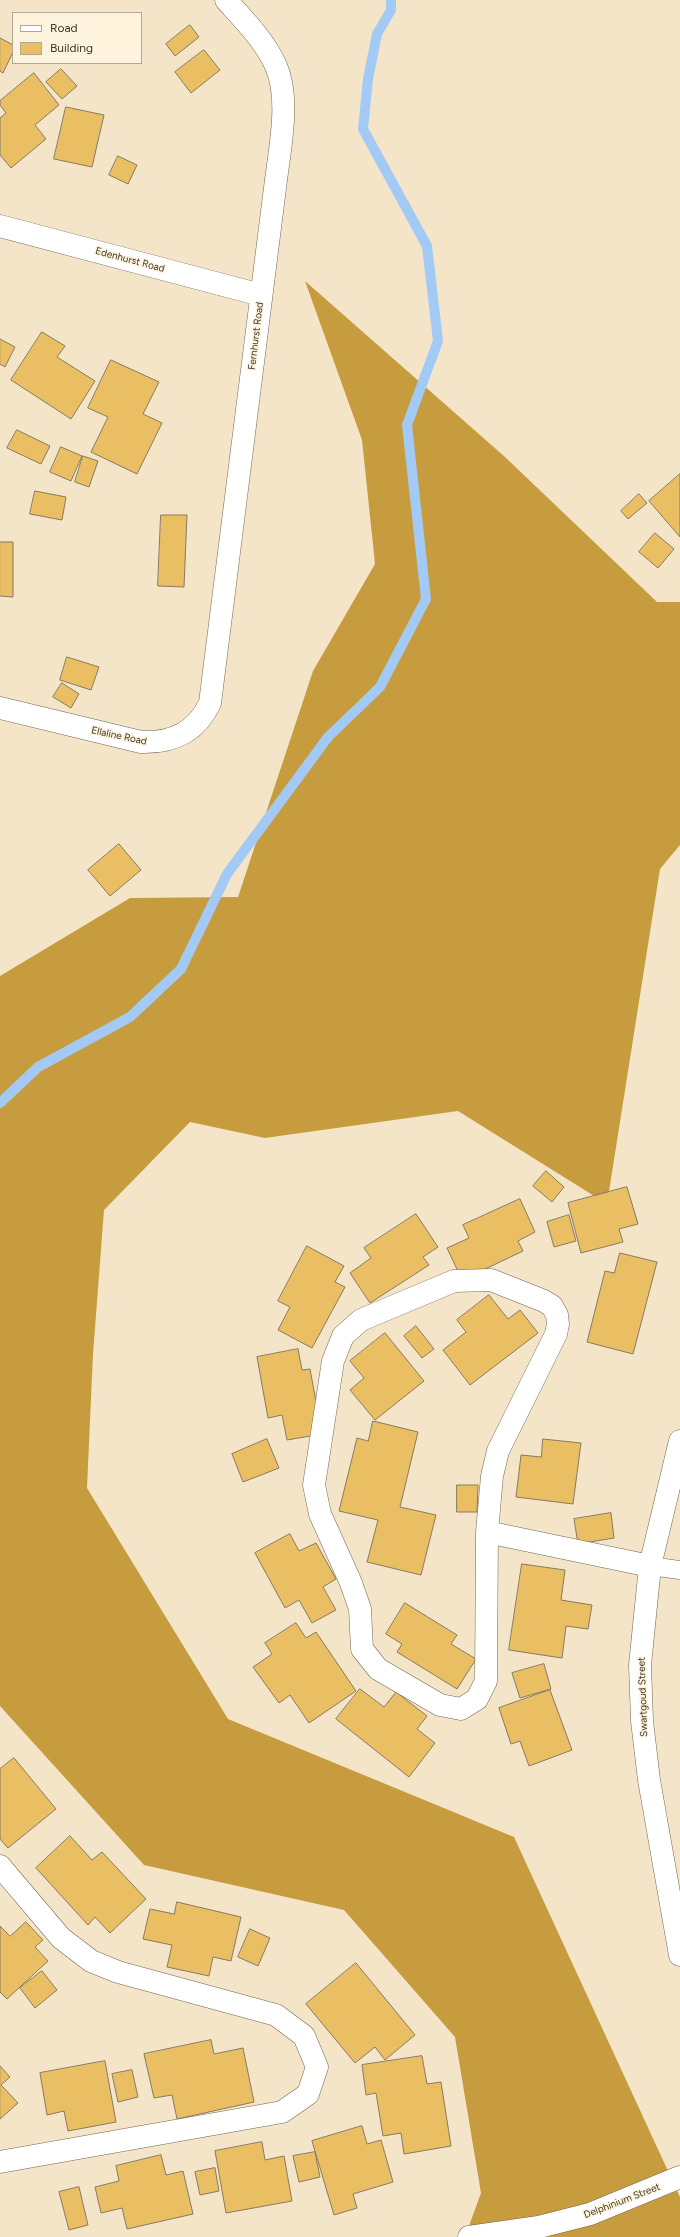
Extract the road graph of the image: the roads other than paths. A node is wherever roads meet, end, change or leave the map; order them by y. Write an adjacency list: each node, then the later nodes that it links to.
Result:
1 (226, 0): 3 (street, Fernhurst Road)
2 (0, 226): 3 (street, Edenhurst Road)
3 (261, 295): 4 (street, Fernhurst Road)
4 (212, 689): 5 (street, Ellaline Road)
5 (0, 708)
6 (680, 1441): 8 (street, Swartgoud Street)
7 (487, 1532): 7 (street); 8 (street)
8 (650, 1566): 9 (lane); 11 (street, Swartgoud Street)
9 (680, 1570)
10 (0, 1866): 12 (street)
11 (680, 1954)
12 (0, 2162)
13 (680, 2177): 14 (street, Delphinium Street)
14 (469, 2237)

